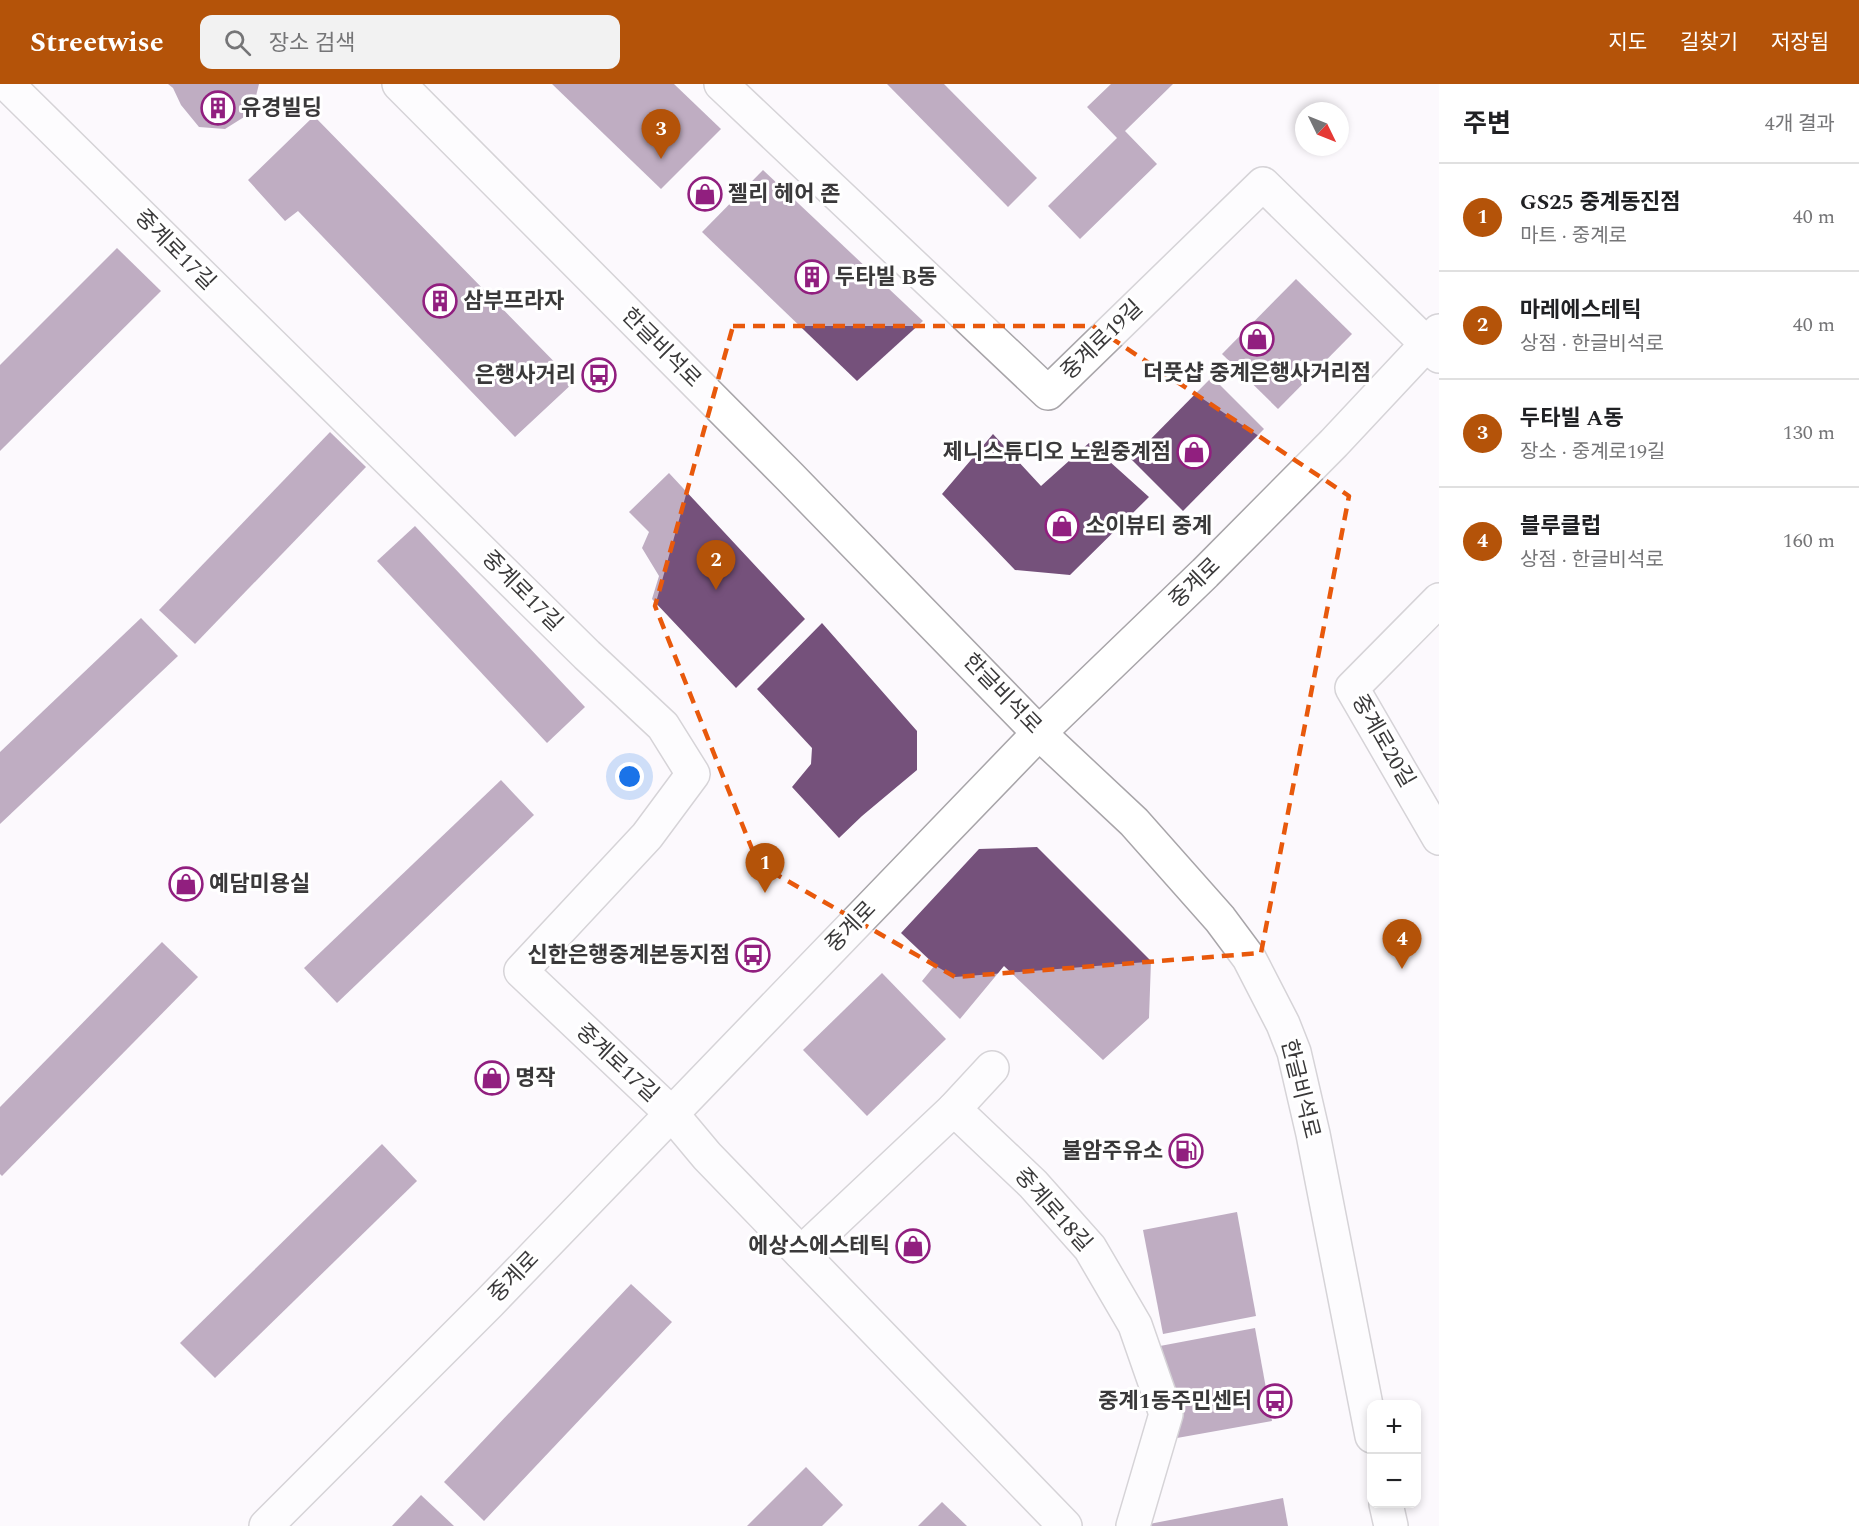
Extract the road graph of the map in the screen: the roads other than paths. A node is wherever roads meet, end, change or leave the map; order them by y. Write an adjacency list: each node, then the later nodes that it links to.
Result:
1 (7, 84): 10 (street, 중계로17길)
2 (399, 84): 6 (street, 한글비석로)
3 (722, 84): 4 (street, 중계로19길)
4 (1435, 343): 6 (street, 중계로)
5 (1439, 600): 7 (street, 중계로20길)
6 (1038, 733): 10 (street, 중계로); 12 (street, 한글비석로)
7 (1439, 838)
8 (992, 1068): 9 (street)
9 (954, 1109): 11 (street); 16 (street, 중계로18길)
10 (671, 1113): 11 (street); 14 (street, 중계로)
11 (801, 1253): 15 (street)
12 (1367, 1416)
13 (1387, 1508): 17 (street)
14 (266, 1526)
15 (1065, 1526)
16 (1133, 1526)
17 (1391, 1526)

